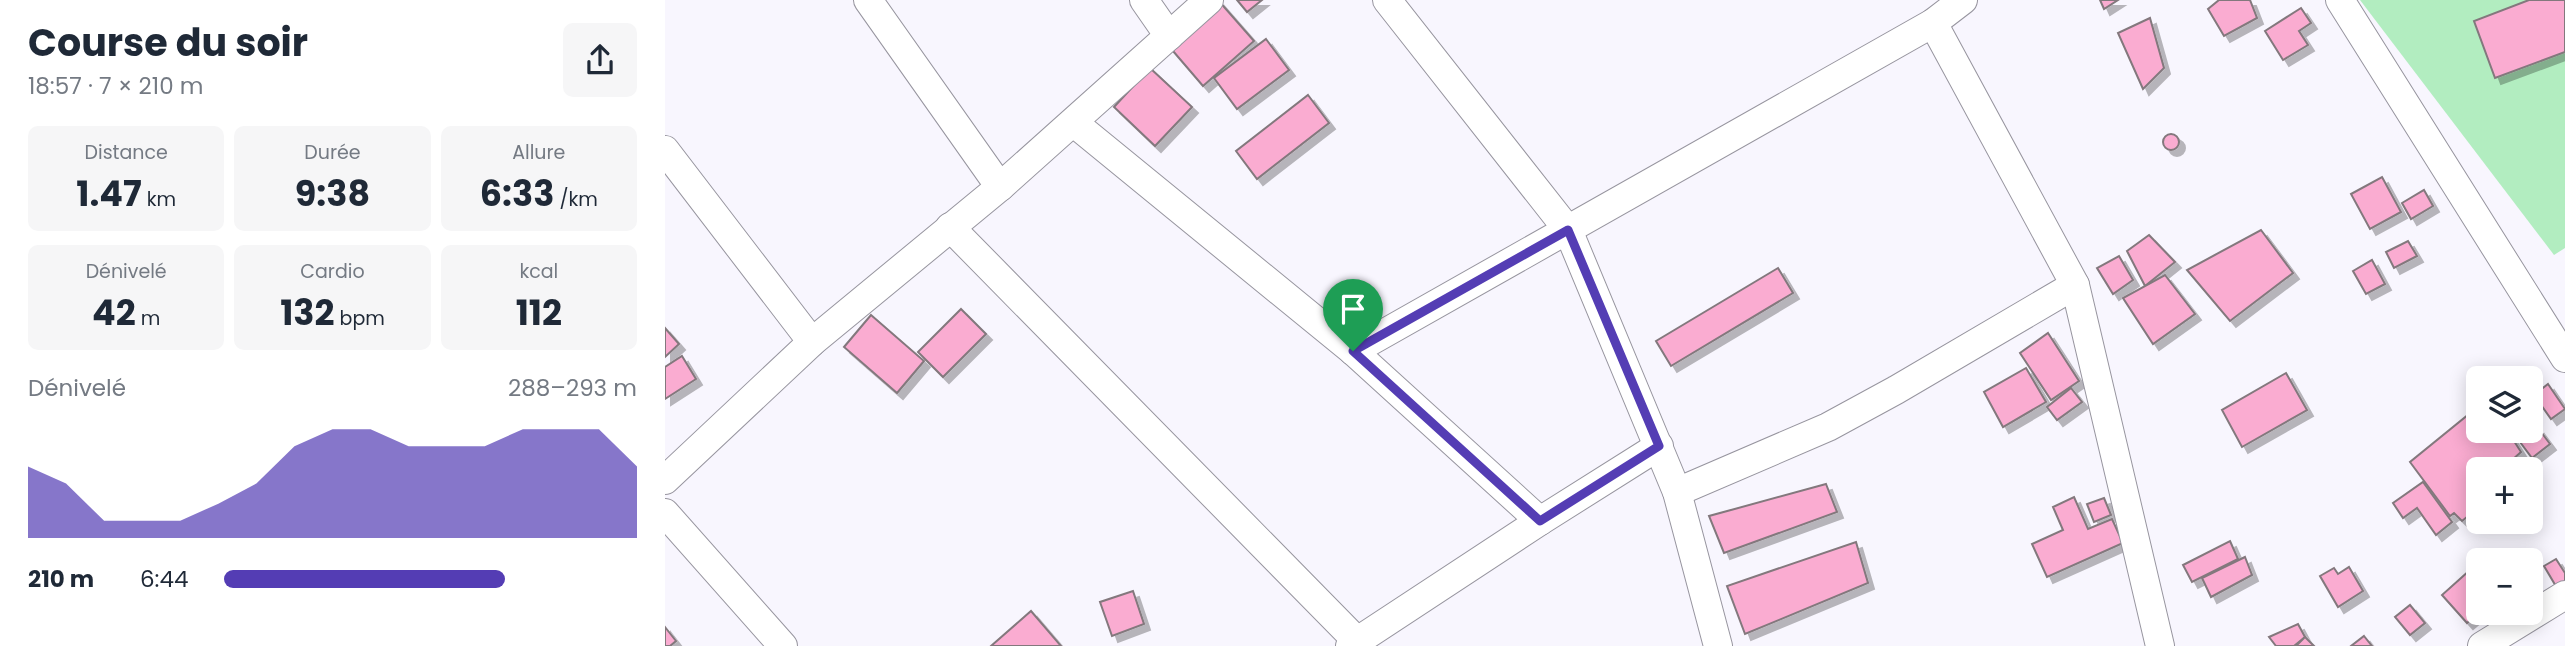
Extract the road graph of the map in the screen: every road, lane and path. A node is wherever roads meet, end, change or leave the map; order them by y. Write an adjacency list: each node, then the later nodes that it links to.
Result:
1 (868, 0): 11 (street)
2 (1144, 0): 8 (street)
3 (1209, 0): 8 (street)
4 (1387, 0): 13 (street)
5 (1963, 0): 7 (street)
6 (2340, 0): 17 (street)
7 (1933, 23): 13 (street); 14 (street)
8 (1169, 36): 9 (street)
9 (1074, 123): 11 (street); 16 (street)
10 (666, 152): 15 (street)
11 (1000, 187): 12 (street)
12 (950, 227): 15 (street); 24 (street)
13 (1568, 230): 16 (street); 18 (street)
14 (2075, 285): 20 (street); 27 (street)
15 (812, 342): 19 (street)
16 (1353, 351): 22 (street)
17 (2565, 358)
18 (1659, 446): 20 (street); 22 (street)
19 (665, 480)
20 (1677, 492): 26 (street)
21 (665, 513): 25 (street)
22 (1540, 521): 24 (street)
23 (2565, 595): 28 (street)
24 (1354, 644)
25 (783, 646)
26 (1718, 646)
27 (2160, 646)
28 (2482, 646)

